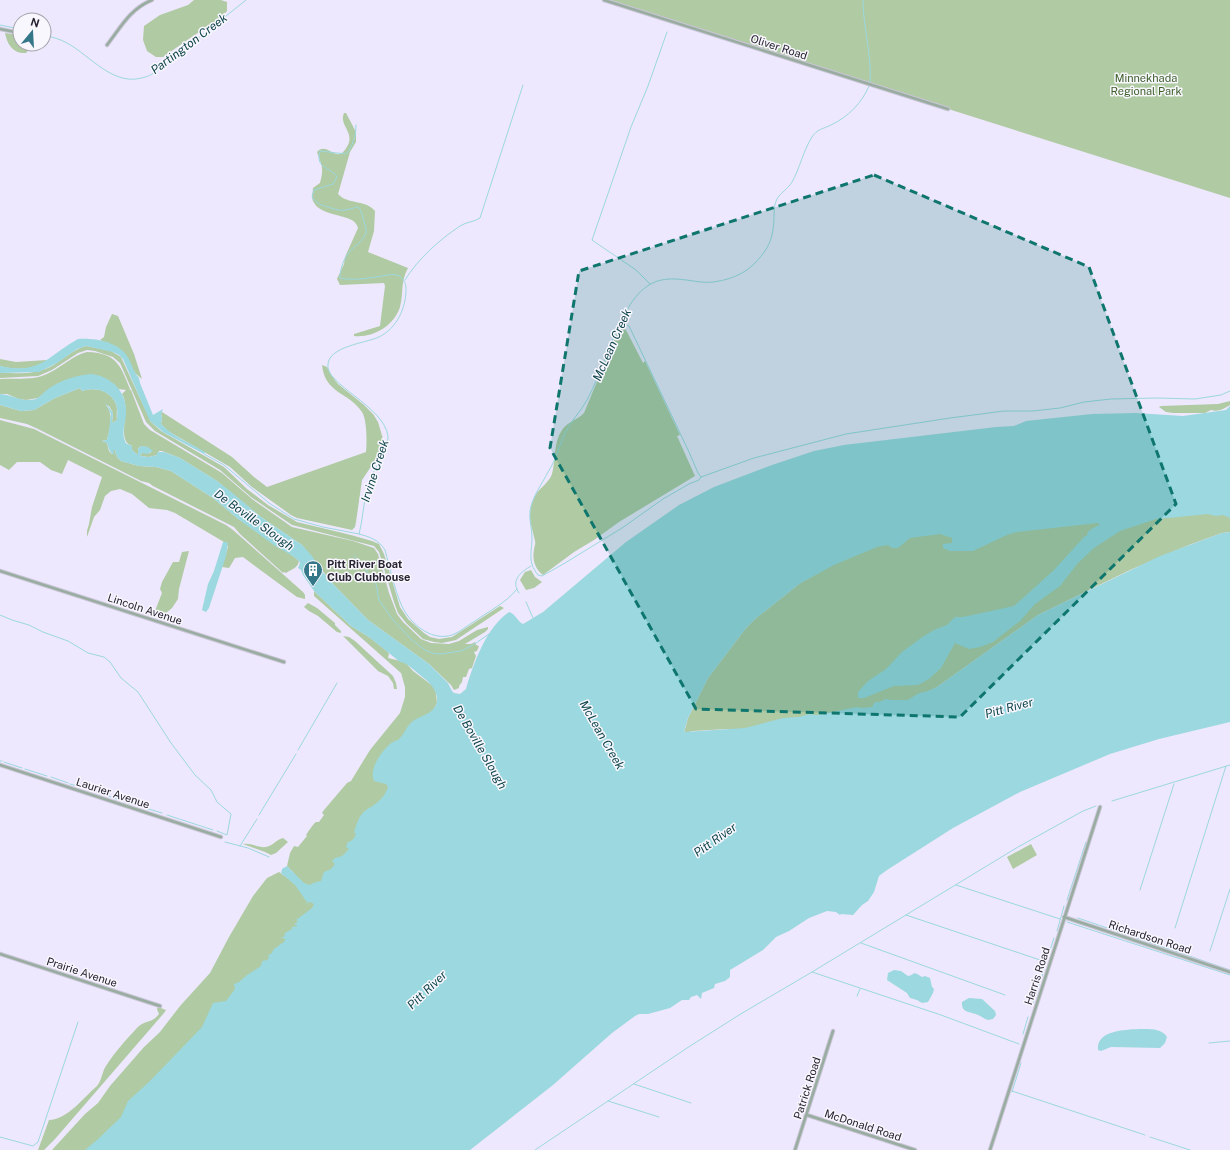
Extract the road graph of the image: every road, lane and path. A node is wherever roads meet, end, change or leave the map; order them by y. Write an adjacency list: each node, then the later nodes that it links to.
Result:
1 (152, 0): 5 (street)
2 (604, 0): 6 (street, Oliver Road)
3 (0, 29): 4 (street)
4 (12, 31)
5 (108, 45)
6 (948, 109)
7 (0, 571): 8 (street, Lincoln Avenue)
8 (284, 662)
9 (0, 765): 11 (street, Laurier Avenue)
10 (1100, 807): 12 (street, Harris Road)
11 (221, 837)
12 (1064, 917): 14 (street, Richardson Road); 20 (street, Harris Road)
13 (0, 954): 15 (street, Prairie Avenue)
14 (1230, 972)
15 (160, 1006)
16 (833, 1031): 17 (street, Patrick Road)
17 (807, 1115): 18 (street, Patrick Road); 19 (street, McDonald Road)
18 (795, 1150)
19 (915, 1150)
20 (990, 1150)

